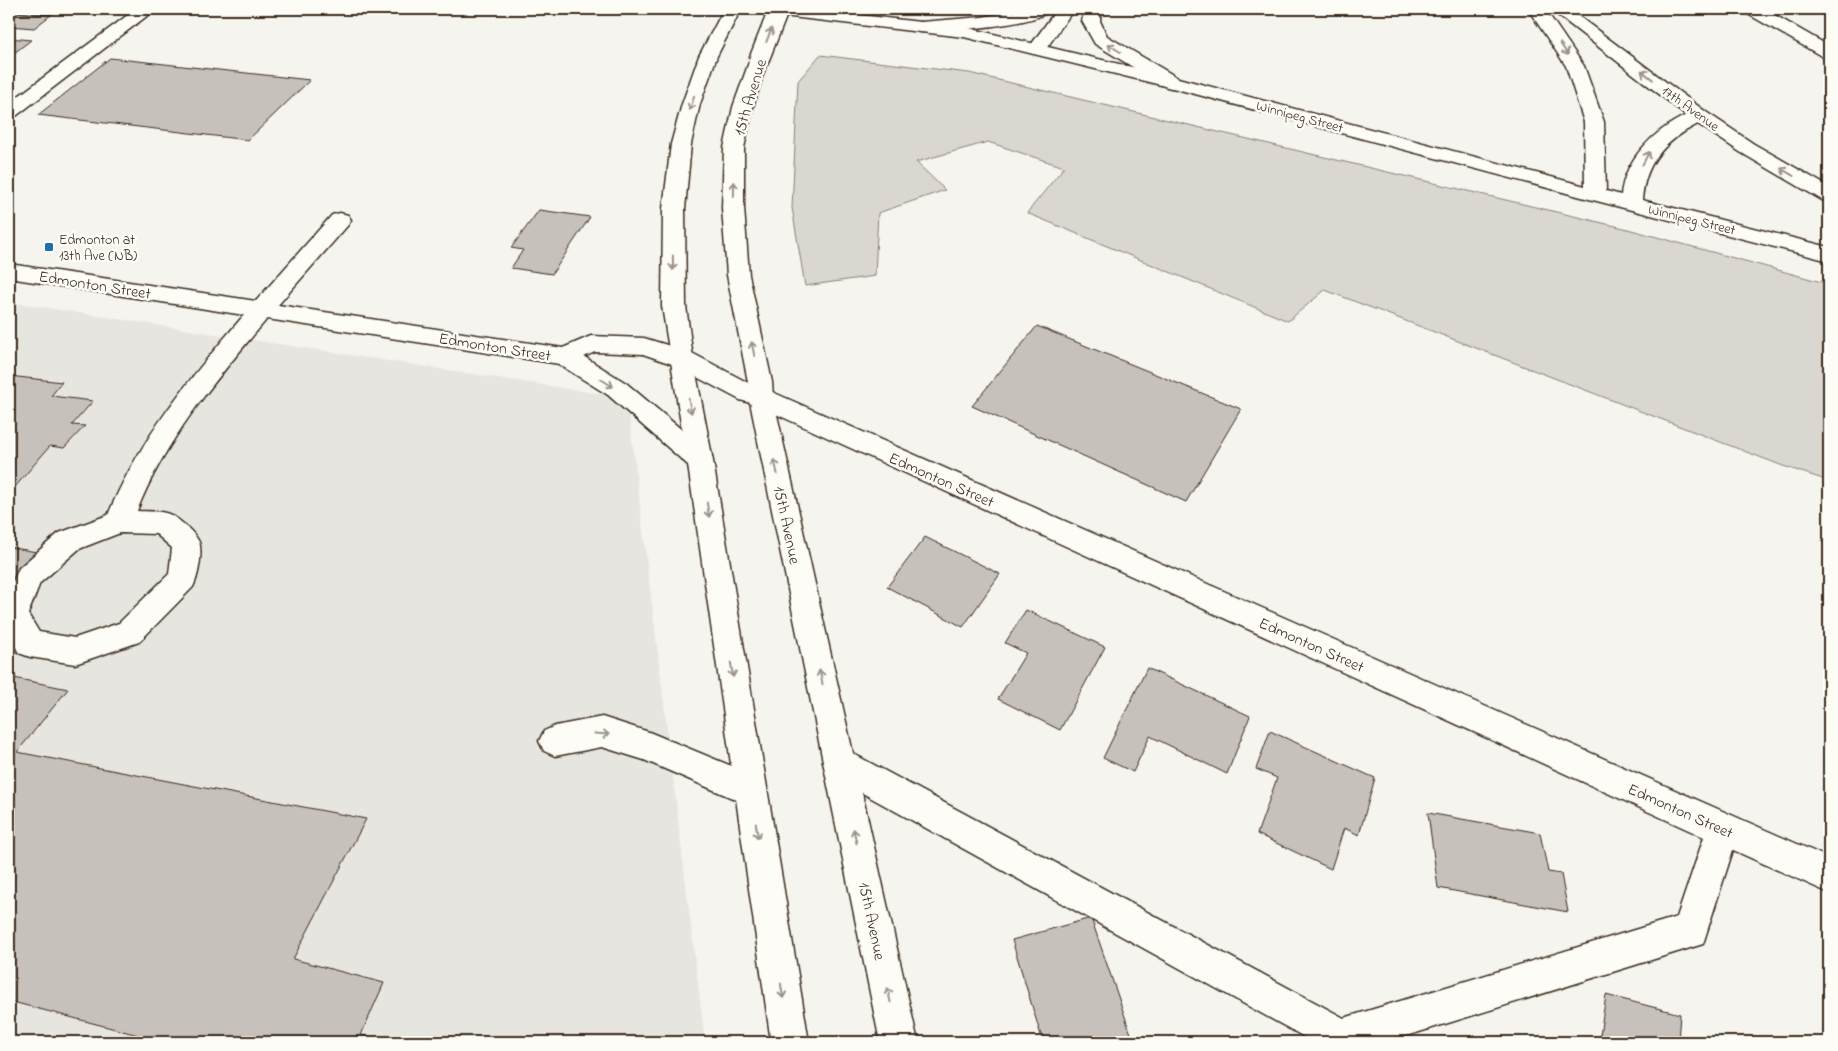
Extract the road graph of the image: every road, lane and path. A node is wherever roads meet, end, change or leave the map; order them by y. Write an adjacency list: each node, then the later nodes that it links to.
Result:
1 (147, 9): 15 (street)
2 (732, 9): 25 (street, one-way to 25)
3 (765, 9): 11 (street, Winnipeg Street)
4 (779, 9): 26 (street, 15th Avenue, one-way to 4, bridge)
5 (1042, 9): 11 (street)
6 (1065, 9): 12 (street)
7 (1093, 9): 14 (street, one-way to 7)
8 (1537, 9): 17 (street, one-way to 17)
9 (1559, 9): 16 (street, 17th Avenue, one-way to 9)
10 (1752, 9): 13 (street)
11 (921, 27): 12 (street, Winnipeg Street)
12 (1037, 49): 14 (street, Winnipeg Street)
13 (1829, 53)
14 (1171, 82): 17 (street, Winnipeg Street)
15 (9, 112)
16 (1699, 116): 18 (street, 17th Avenue, one-way to 16); 19 (street, one-way to 16)
17 (1596, 195): 19 (street, Winnipeg Street)
18 (1829, 196)
19 (1631, 204): 21 (street, Winnipeg Street)
20 (340, 220): 23 (street)
21 (1829, 254)
22 (9, 271): 23 (street, Edmonton Street)
23 (262, 310): 24 (street, Edmonton Street); 28 (street)
24 (566, 357): 25 (street, Edmonton Street); 27 (street, one-way to 27)
25 (681, 358): 26 (street, Edmonton Street); 27 (street, one-way to 27)
26 (761, 397): 30 (street, 15th Avenue, one-way to 26); 32 (street, Edmonton Street)
27 (700, 461): 31 (street, one-way to 31)
28 (119, 522): 28 (street)
29 (555, 741): 31 (street, one-way to 31)
30 (839, 763): 34 (street); 36 (street, 15th Avenue, one-way to 30)
31 (751, 790): 35 (street, one-way to 35)
32 (1723, 829): 33 (street, Edmonton Street); 34 (street)
33 (1829, 876)
34 (1334, 1040)
35 (790, 1042)
36 (899, 1042)

